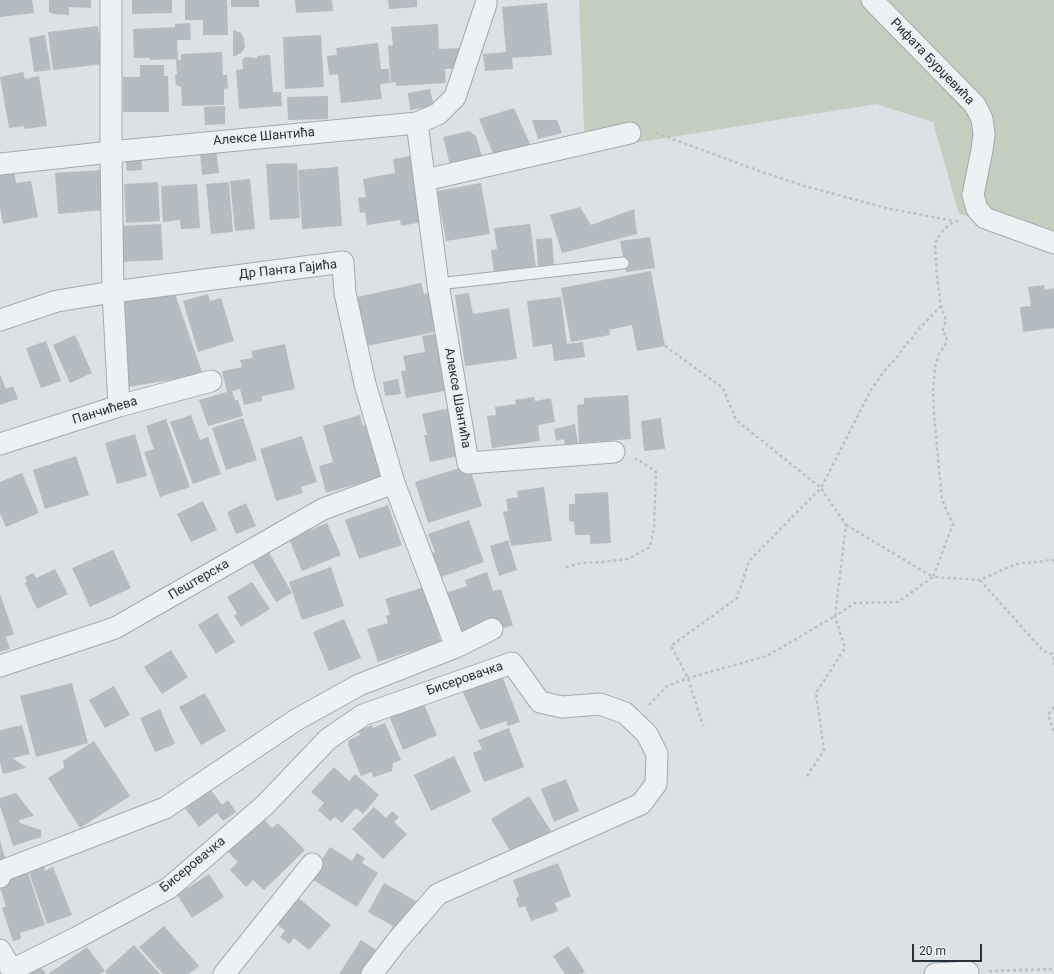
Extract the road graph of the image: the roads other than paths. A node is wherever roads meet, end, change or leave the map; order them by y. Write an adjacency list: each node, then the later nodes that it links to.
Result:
1 (111, 0): 6 (street)
2 (872, 0): 9 (street, Рифата Бурџевића)
3 (486, 2): 4 (street, Алексе Шантића)
4 (417, 123): 6 (street, Алексе Шантића); 8 (street, Алексе Шантића)
5 (630, 133): 8 (street)
6 (111, 152): 7 (street, Алексе Шантића); 12 (street)
7 (0, 164)
8 (425, 180): 11 (street, Алексе Шантића)
9 (1054, 243)
10 (623, 263): 11 (lane)
11 (438, 284): 17 (street, Алексе Шантића)
12 (113, 292): 13 (street, Др Панта Гајића); 15 (street); 18 (street, Др Панта Гајића)
13 (0, 320)
14 (211, 381): 15 (street, Панчићева)
15 (119, 406): 16 (street, Панчићева)
16 (0, 444)
17 (614, 452)
18 (394, 483): 20 (street); 21 (street, Пештерска)
19 (492, 628): 20 (street)
20 (456, 647): 23 (street)
21 (0, 666)
22 (312, 864): 27 (street)
23 (0, 877)
24 (0, 950): 25 (street, Бисеровачка)
25 (13, 972): 28 (street, Бисеровачка)
26 (968, 972): 29 (street)
27 (224, 974)
28 (372, 974)
29 (935, 974)

